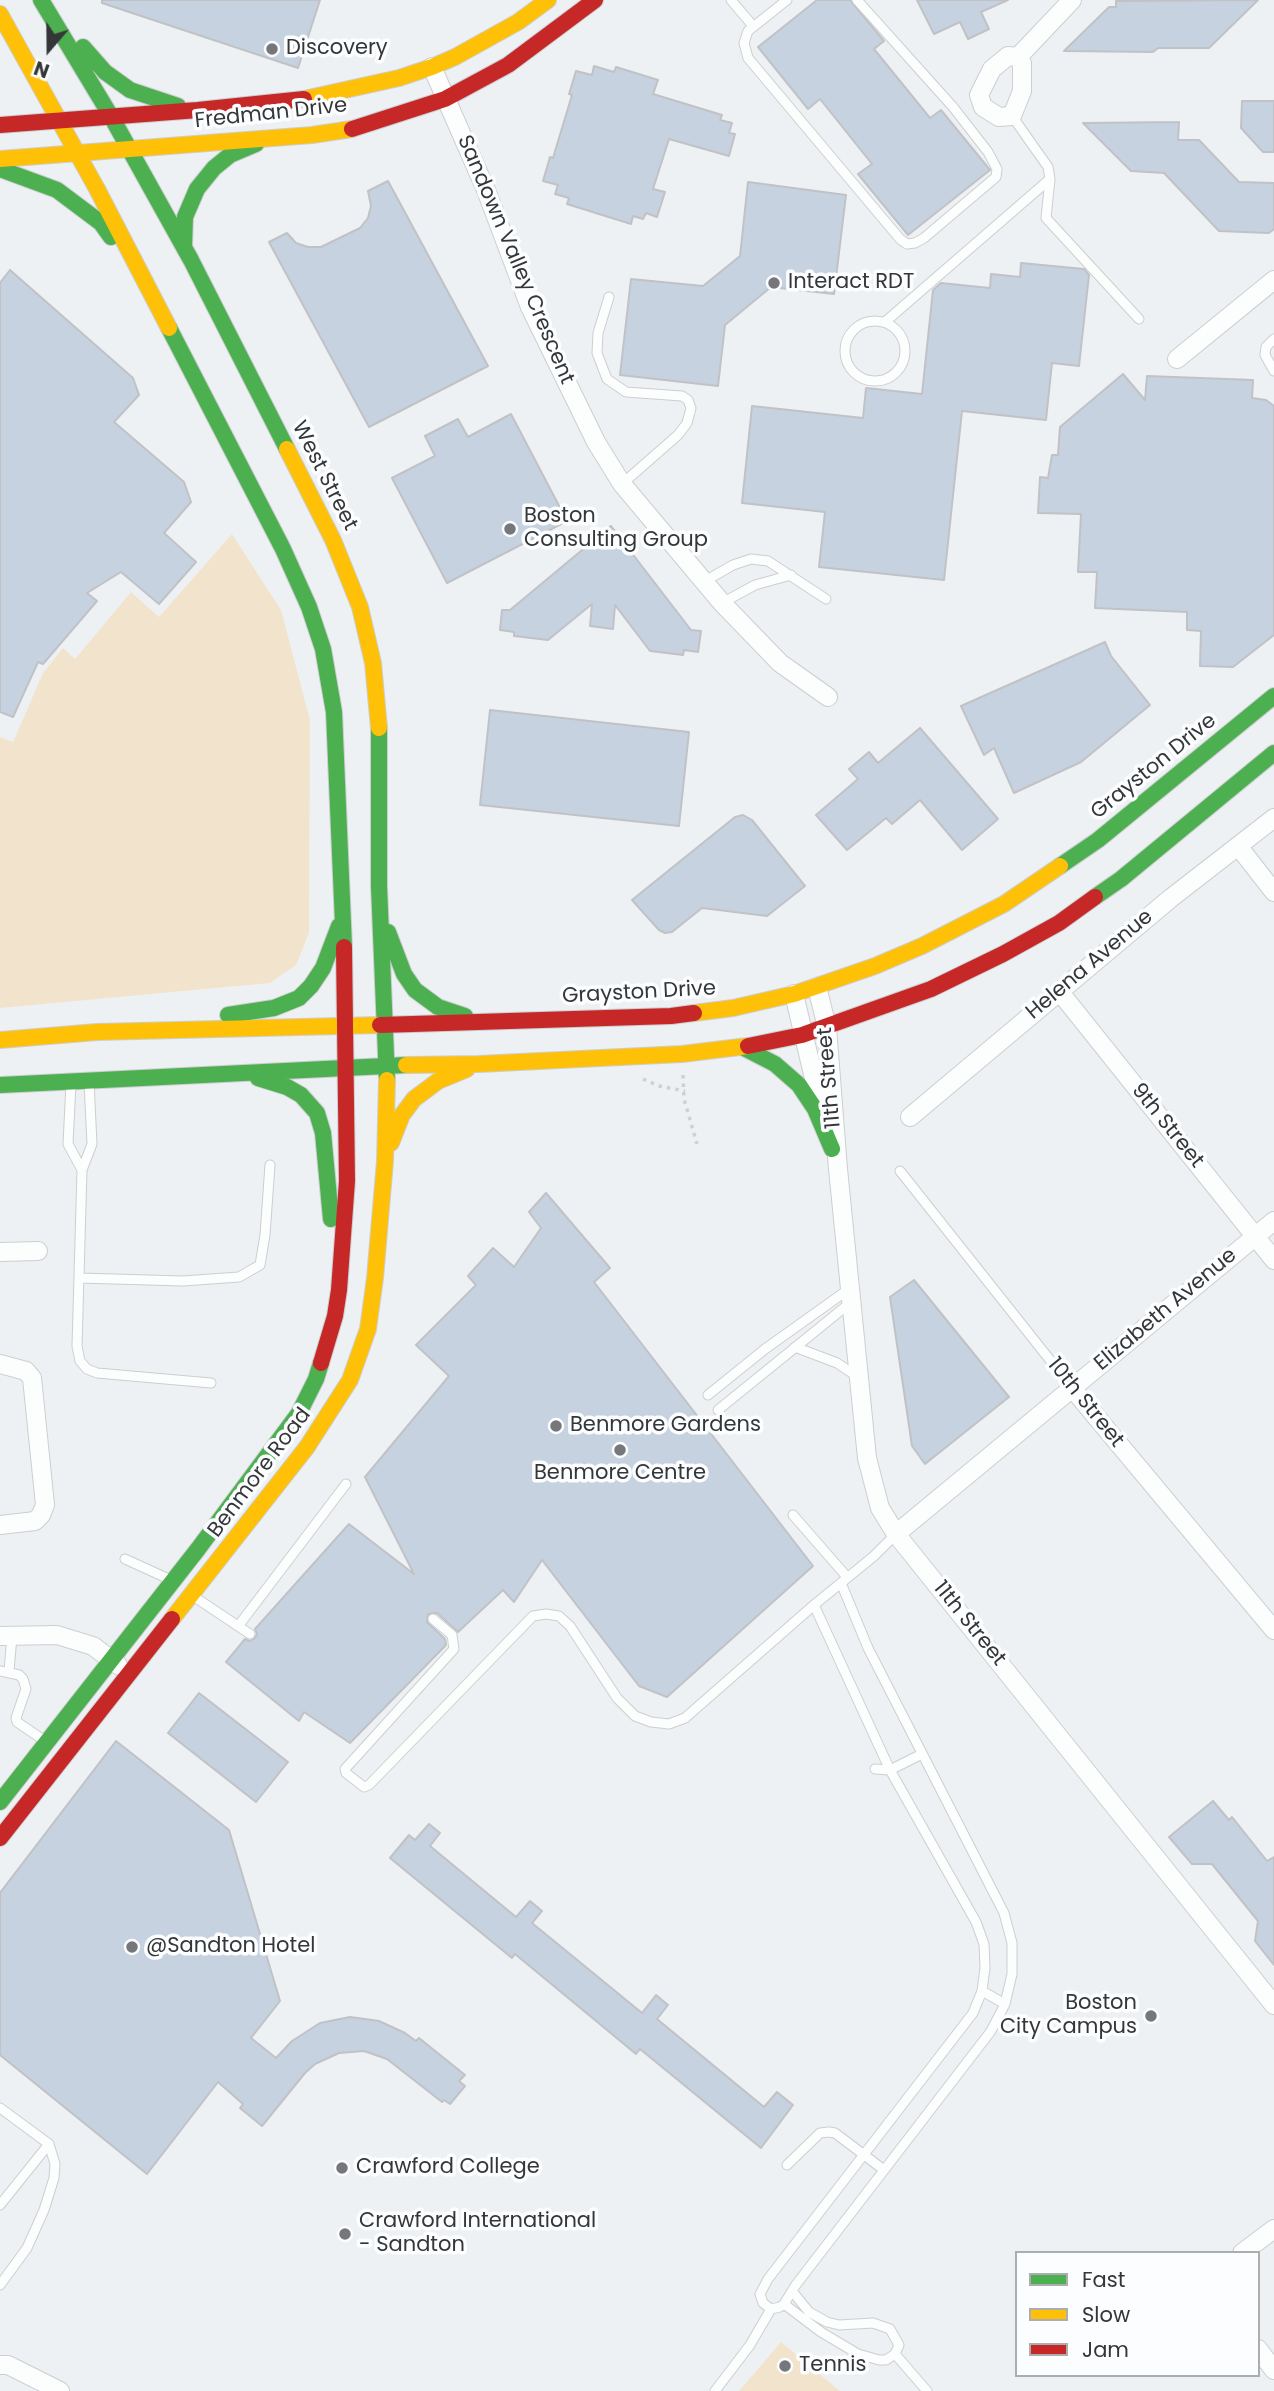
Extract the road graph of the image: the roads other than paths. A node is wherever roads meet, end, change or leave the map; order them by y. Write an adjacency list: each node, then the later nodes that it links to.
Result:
1 (548, 0): 11 (street, Fredman Drive)
2 (596, 0): 12 (street, Fredman Drive)
3 (731, 0): 9 (lane)
4 (787, 0): 9 (lane)
5 (857, 0): 9 (lane)
6 (1072, 0): 10 (street)
7 (41, 1): 13 (street); 15 (street, West Street)
8 (0, 14): 16 (street)
9 (753, 26)
10 (1018, 57): 14 (street); 14 (street)
11 (432, 67): 12 (street, Sandown Valley Crescent); 13 (street, Fredman Drive)
12 (445, 99): 18 (street, Fredman Drive); 33 (street, Sandown Valley Crescent)
13 (198, 110): 15 (street, Fredman Drive)
14 (1012, 116): 23 (lane)
15 (112, 117): 16 (street, Fredman Drive); 19 (street, West Street)
16 (59, 121): 17 (street, Fredman Drive); 20 (street)
17 (0, 125)
18 (270, 137): 19 (street, Fredman Drive); 24 (street)
19 (127, 148): 20 (street, Fredman Drive); 24 (street, West Street)
20 (78, 152): 21 (street, Fredman Drive); 27 (street)
21 (0, 159)
22 (0, 169): 27 (street)
23 (1050, 179): 28 (lane); 29 (lane)
24 (184, 248): 43 (street, West Street)
25 (1274, 280): 31 (street)
26 (609, 297): 33 (lane)
27 (155, 299): 45 (street)
28 (1139, 319)
29 (885, 322): 29 (lane)
30 (1274, 338): 32 (lane)
31 (1177, 359)
32 (1274, 371)
33 (622, 484): 35 (street, Sandown Valley Crescent)
34 (791, 575): 35 (lane); 36 (lane); 37 (lane)
35 (705, 581): 37 (street, Sandown Valley Crescent)
36 (825, 599)
37 (722, 603): 39 (street, Sandown Valley Crescent)
38 (1274, 696): 46 (street, Grayston Drive)
39 (828, 697)
40 (1274, 753): 52 (street)
41 (1274, 818): 42 (street, Helena Avenue)
42 (1238, 846): 44 (street); 47 (street, Helena Avenue)
43 (379, 886): 49 (street); 50 (street, West Street)
44 (1274, 892)
45 (344, 912): 51 (street); 53 (street)
46 (817, 987): 48 (street, Grayston Drive); 52 (street, 11th Street)
47 (1059, 991): 64 (street, Helena Avenue); 72 (street, 9th Street)
48 (794, 994): 49 (street, Grayston Drive); 54 (street, 11th Street)
49 (486, 1020): 50 (street, Grayston Drive)
50 (384, 1024): 51 (street, Grayston Drive); 58 (street, West Street)
51 (346, 1026): 53 (street, Grayston Drive); 59 (street, Benmore Road)
52 (827, 1027): 54 (street); 68 (street, 11th Street)
53 (97, 1032): 55 (street, Grayston Drive)
54 (802, 1035): 56 (street); 65 (street, 11th Street)
55 (0, 1040)
56 (742, 1046): 57 (street); 65 (street)
57 (479, 1064): 58 (street); 66 (street)
58 (385, 1065): 59 (street); 66 (street, Benmore Road)
59 (345, 1068): 60 (street); 77 (street, Benmore Road)
60 (240, 1073): 61 (street); 77 (street)
61 (89, 1081): 62 (street); 69 (lane)
62 (71, 1082): 63 (street); 69 (lane)
63 (0, 1086)
64 (910, 1117)
65 (832, 1149): 68 (street, 11th Street)
66 (384, 1161): 93 (street, Benmore Road)
67 (270, 1165): 76 (lane)
68 (838, 1169): 78 (street, 11th Street)
69 (82, 1170): 76 (lane)
70 (900, 1171): 83 (lane, 10th Street)
71 (1274, 1221): 72 (street, Elizabeth Avenue)
72 (1254, 1236): 75 (street, 9th Street); 83 (street, Elizabeth Avenue)
73 (38, 1251): 74 (street)
74 (0, 1252)
75 (1274, 1260)
76 (79, 1278): 82 (lane)
77 (339, 1290): 91 (street, Benmore Road)
78 (851, 1295): 79 (lane); 81 (street, 11th Street); 84 (lane)
79 (795, 1347): 81 (lane); 85 (lane)
80 (0, 1364): 88 (street)
81 (858, 1377): 89 (street, 11th Street)
82 (211, 1382)
83 (1073, 1389): 89 (street, Elizabeth Avenue); 97 (street, 10th Street)
84 (708, 1395)
85 (718, 1410)
86 (346, 1484): 96 (lane)
87 (793, 1515): 92 (lane)
88 (0, 1525)
89 (896, 1534): 92 (lane); 111 (street, 11th Street)
90 (125, 1559): 91 (lane)
91 (171, 1580): 93 (lane); 100 (street, Benmore Road)
92 (844, 1580): 94 (lane); 104 (lane)
93 (191, 1595): 96 (lane); 102 (street, Benmore Road)
94 (814, 1605): 95 (lane); 106 (lane)
95 (433, 1619)
96 (239, 1625): 98 (lane)
97 (1274, 1630)
98 (250, 1634)
99 (6, 1636): 100 (street); 101 (lane)
100 (112, 1659): 102 (street); 103 (street, Benmore Road)
101 (4, 1671): 103 (lane)
102 (128, 1673): 108 (street, Benmore Road)
103 (47, 1742): 107 (street, Benmore Road)
104 (922, 1754): 106 (lane); 110 (lane)
105 (875, 1769): 106 (lane)
106 (890, 1770): 109 (lane)
107 (0, 1801)
108 (0, 1838)
109 (982, 1991): 110 (lane); 114 (lane)
110 (1005, 2004): 116 (lane)
111 (1274, 2005)
112 (0, 2108): 113 (lane)
113 (48, 2144): 117 (lane); 120 (lane)
114 (863, 2154): 115 (lane); 116 (lane); 123 (lane)
115 (787, 2165)
116 (884, 2170): 121 (lane)
117 (0, 2205)
118 (1274, 2229): 119 (street)
119 (1245, 2251)
120 (0, 2285)
121 (792, 2291): 122 (lane); 125 (lane)
122 (784, 2304): 123 (lane); 125 (lane)
123 (771, 2309): 129 (lane)
124 (1260, 2352): 127 (street)
125 (895, 2354): 130 (lane)
126 (0, 2365): 128 (street)
127 (1274, 2370)
128 (60, 2391)
129 (716, 2391)
130 (927, 2391)

